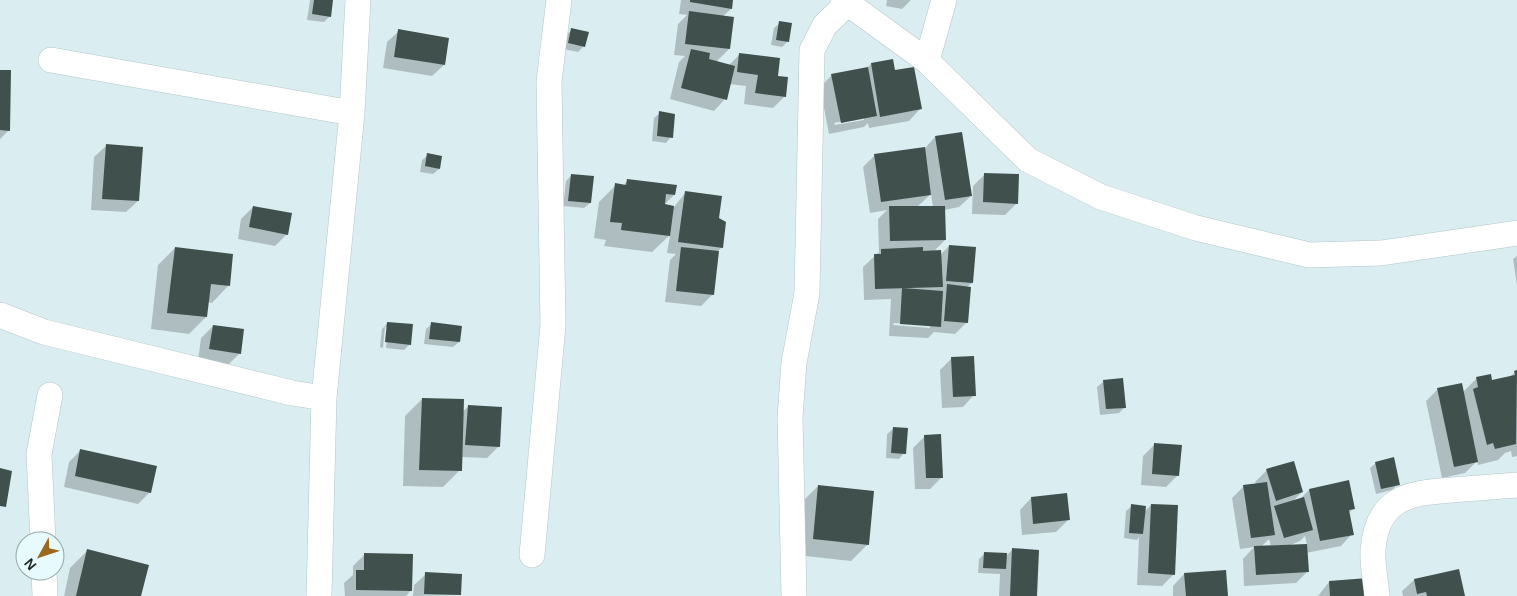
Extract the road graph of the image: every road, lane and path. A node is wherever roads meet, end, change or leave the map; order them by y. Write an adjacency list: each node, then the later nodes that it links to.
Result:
1 (358, 0): 7 (street)
2 (559, 0): 14 (street)
3 (944, 0): 6 (street)
4 (846, 2): 6 (street); 18 (street)
5 (51, 60): 7 (street)
6 (927, 62): 8 (street)
7 (352, 113): 11 (street)
8 (1517, 233)
9 (0, 315): 11 (street)
10 (50, 395): 13 (street)
11 (324, 398): 17 (street)
12 (1517, 485): 19 (street)
13 (43, 531)
14 (532, 555)
15 (44, 581): 16 (street)
16 (45, 596)
17 (319, 596)
18 (794, 596)
19 (1377, 596)

